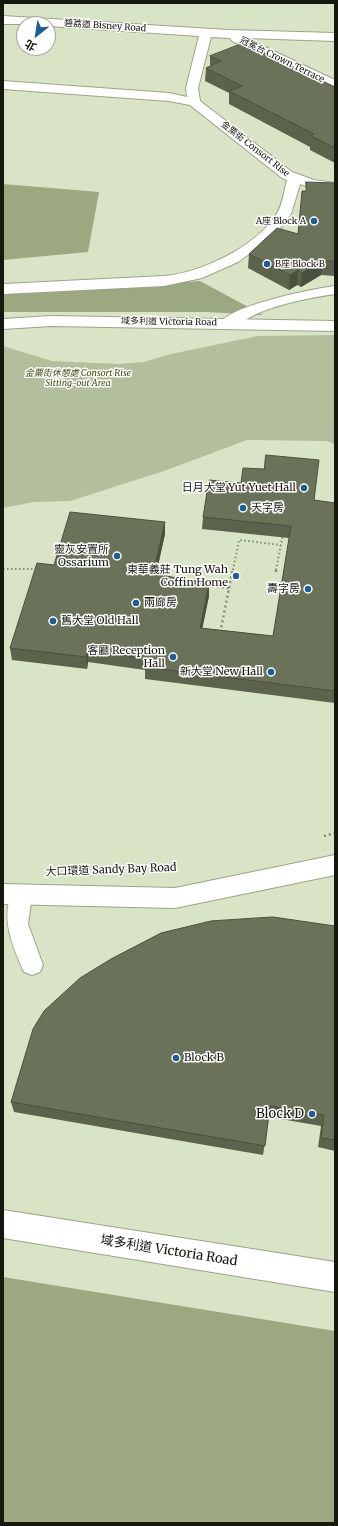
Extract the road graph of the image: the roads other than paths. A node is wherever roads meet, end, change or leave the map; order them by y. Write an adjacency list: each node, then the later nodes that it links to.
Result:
1 (3, 20): 2 (street, 碧荔道 Bisney Road)
2 (206, 33): 3 (street, 碧荔道 Bisney Road); 7 (street)
3 (228, 34): 4 (street, 碧荔道 Bisney Road); 6 (street, 冠冕台 Crown Terrace)
4 (335, 37)
5 (3, 85): 7 (street, 金粟街 Consort Rise)
6 (335, 85)
7 (194, 102): 8 (street, 金粟街 Consort Rise)
8 (294, 179): 9 (street); 10 (street, 金粟街 Consort Rise)
9 (335, 187)
10 (3, 289)
11 (335, 290): 12 (lane)
12 (232, 323): 13 (street, 域多利道 Victoria Road); 14 (street, 域多利道 Victoria Road)
13 (3, 324)
14 (335, 326)
15 (335, 865): 16 (street)
16 (12, 895): 17 (lane)
17 (32, 965)
18 (3, 1224): 19 (street, 域多利道 Victoria Road)
19 (335, 1277)

